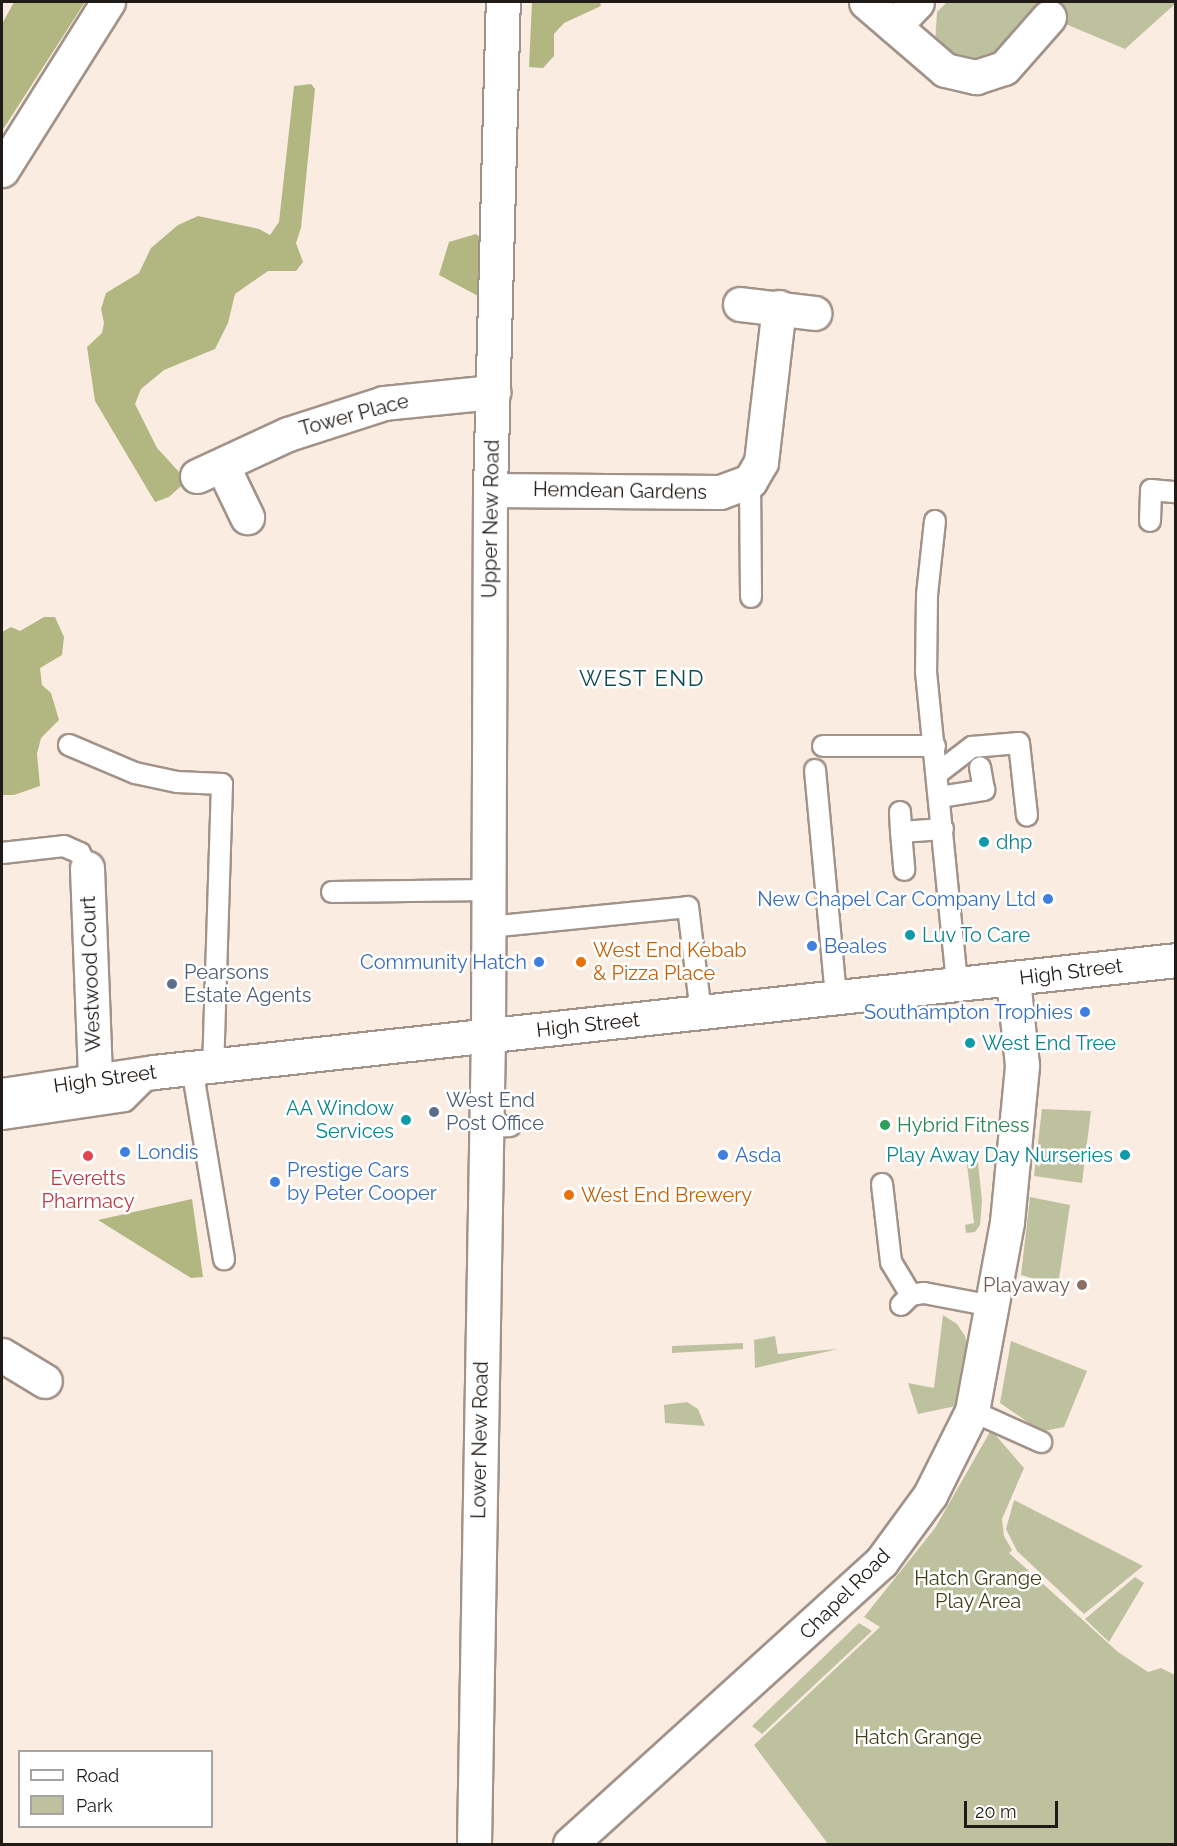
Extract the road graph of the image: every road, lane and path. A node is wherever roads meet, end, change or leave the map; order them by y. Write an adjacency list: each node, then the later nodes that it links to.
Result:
1 (108, 2): 7 (street)
2 (503, 2): 11 (street, Upper New Road)
3 (866, 2): 6 (street)
4 (917, 2): 6 (street)
5 (1048, 17): 6 (street)
6 (894, 26)
7 (2, 170)
8 (740, 304): 9 (street)
9 (779, 307): 10 (street); 12 (street)
10 (814, 313)
11 (493, 392): 13 (street, Upper New Road); 15 (street, Tower Place)
12 (750, 481): 13 (street, Hemdean Gardens); 18 (lane)
13 (490, 490): 33 (street, Upper New Road)
14 (1176, 492): 17 (lane)
15 (247, 517)
16 (935, 521): 21 (lane)
17 (1150, 521)
18 (751, 597)
19 (69, 745): 42 (lane)
20 (823, 746): 21 (lane)
21 (935, 746): 24 (lane)
22 (980, 767): 25 (lane)
23 (815, 770): 39 (lane)
24 (938, 773): 25 (lane); 27 (lane)
25 (940, 797): 28 (lane)
26 (900, 812): 29 (lane)
27 (1027, 816)
28 (943, 829): 29 (lane); 38 (lane)
29 (901, 832): 32 (lane)
30 (2, 853): 31 (lane)
31 (87, 868): 44 (street, Westwood Court)
32 (904, 870)
33 (488, 890): 34 (lane); 35 (street, Upper New Road)
34 (332, 892)
35 (489, 927): 40 (lane); 41 (street, Upper New Road)
36 (1176, 960): 37 (street, High Street)
37 (1013, 980): 38 (street, High Street); 49 (street, Chapel Road)
38 (957, 984): 39 (street, High Street)
39 (836, 997): 40 (street, High Street)
40 (701, 1013): 41 (street, High Street)
41 (488, 1036): 42 (street, High Street); 54 (street, Lower New Road)
42 (202, 1067): 43 (street, High Street); 48 (lane)
43 (154, 1072): 44 (street, High Street); 46 (lane)
44 (95, 1080): 45 (street, High Street)
45 (2, 1095)
46 (2, 1119)
47 (882, 1184): 49 (lane)
48 (224, 1259)
49 (992, 1306): 52 (street, Chapel Road)
50 (2, 1355): 51 (street)
51 (45, 1381)
52 (972, 1410): 53 (lane); 55 (street, Chapel Road)
53 (1041, 1442)
54 (474, 1845)
55 (570, 1845)

